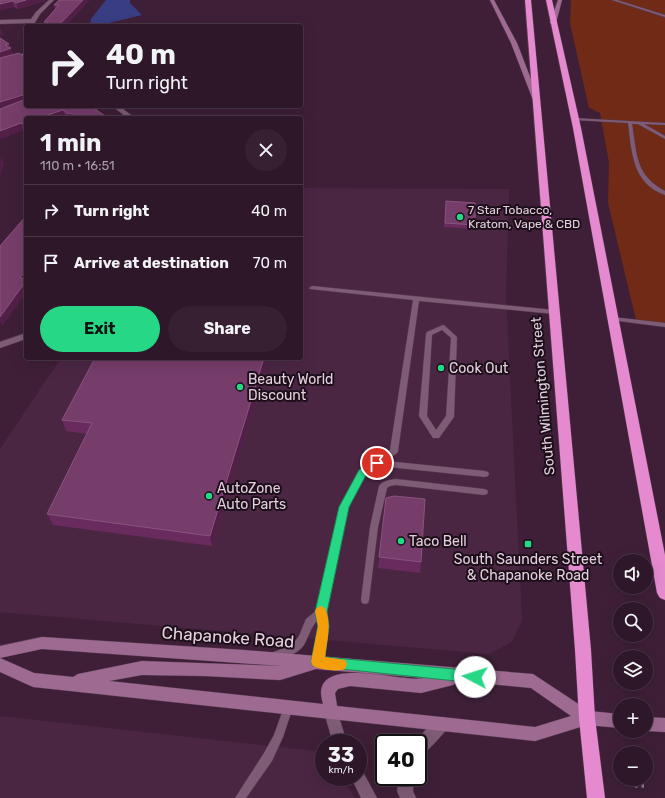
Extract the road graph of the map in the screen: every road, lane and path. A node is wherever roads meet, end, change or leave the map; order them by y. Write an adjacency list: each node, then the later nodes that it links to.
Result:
1 (52, 0): 9 (street)
2 (492, 0): 13 (street, South Wilmington Street)
3 (528, 0): 13 (highway)
4 (549, 0): 10 (highway)
5 (560, 0): 10 (street)
6 (614, 0): 7 (lane)
7 (665, 16)
8 (0, 22): 9 (street)
9 (31, 23)
10 (553, 23): 16 (highway)
11 (24, 56): 12 (street)
12 (0, 62)
13 (536, 100): 24 (highway, South Wilmington Street)
14 (118, 108): 15 (street)
15 (129, 116)
16 (575, 119): 17 (lane); 25 (highway)
17 (630, 122): 18 (lane); 21 (lane)
18 (638, 122): 19 (lane); 20 (lane)
19 (665, 124)
20 (665, 138)
21 (665, 193)
22 (312, 288): 23 (lane)
23 (416, 298): 24 (lane); 30 (lane)
24 (554, 312): 44 (highway, South Wilmington Street)
25 (613, 319): 26 (lane); 33 (highway)
26 (665, 325)
27 (443, 327): 27 (lane)
28 (24, 337): 29 (street)
29 (0, 345)
30 (377, 463): 31 (lane); 35 (lane)
31 (485, 474)
32 (484, 492): 34 (lane)
33 (665, 593)
34 (365, 600)
35 (321, 612): 37 (lane); 38 (lane)
36 (0, 652): 37 (street, Chapanoke Road)
37 (267, 658): 38 (street, Chapanoke Road)
38 (318, 662): 40 (street, Chapanoke Road); 41 (street)
39 (0, 666): 41 (street, Chapanoke Road)
40 (461, 676): 43 (street); 44 (street, Chapanoke Road)
41 (68, 683): 42 (street, Chapanoke Road)
42 (288, 706): 43 (street, Chapanoke Road); 53 (lane)
43 (330, 712): 46 (street, Chapanoke Road); 49 (street)
44 (587, 718): 45 (street, Chapanoke Road); 46 (street, Chapanoke Road); 56 (highway, South Wilmington Street)
45 (613, 721)
46 (443, 724): 50 (street)
47 (653, 725): 48 (street)
48 (665, 726)
49 (337, 734)
50 (427, 739)
51 (363, 786): 54 (street)
52 (406, 786): 55 (street)
53 (240, 798)
54 (369, 798)
55 (408, 798)
56 (596, 798)

